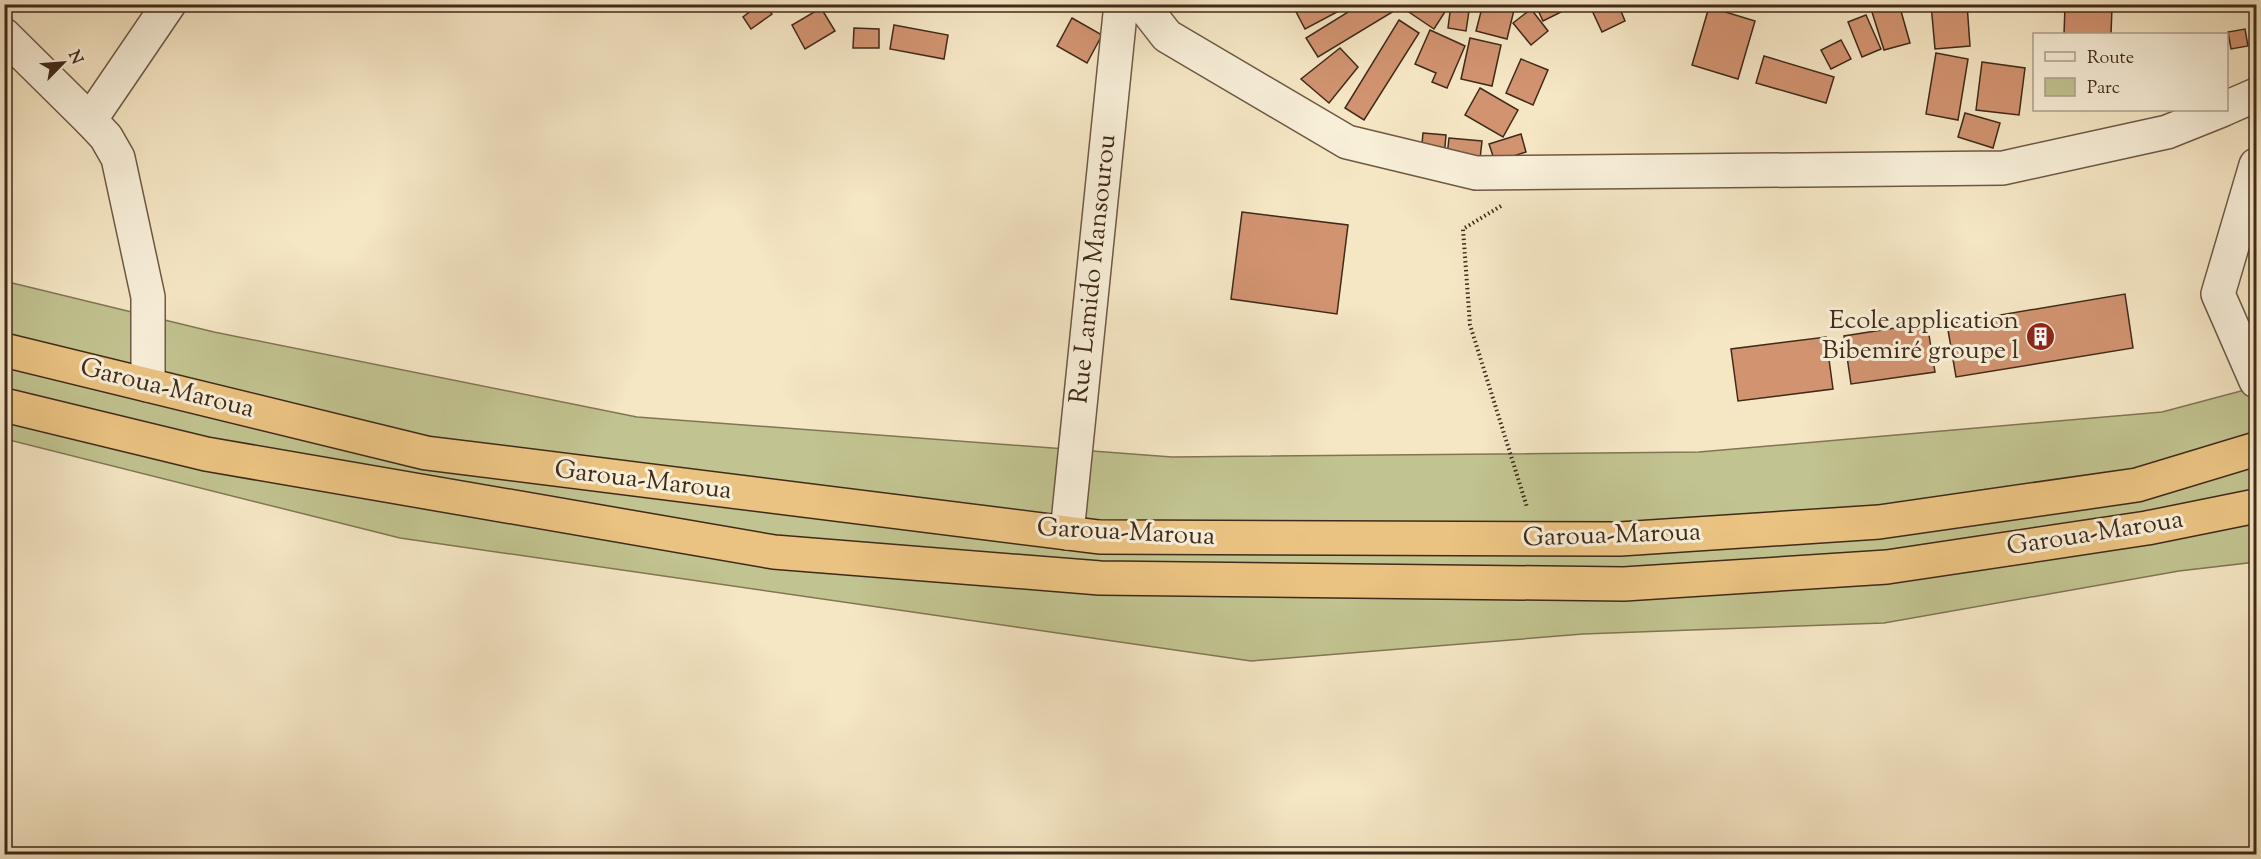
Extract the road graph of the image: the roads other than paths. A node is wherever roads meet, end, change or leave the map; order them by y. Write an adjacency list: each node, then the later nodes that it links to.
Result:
1 (169, 4): 8 (street)
2 (1121, 4): 16 (street, Rue Lamido Mansourou)
3 (1142, 4): 7 (street)
4 (4, 34): 8 (street)
5 (2256, 95): 6 (street)
6 (2228, 107)
7 (2220, 111)
8 (90, 120): 12 (street)
9 (2256, 165): 11 (street)
10 (4, 350): 12 (highway, Garoua-Maroua)
11 (2256, 381)
12 (147, 385): 16 (highway, Garoua-Maroua)
13 (4, 405): 15 (highway, Garoua-Maroua)
14 (2256, 449): 16 (highway, Garoua-Maroua)
15 (2256, 506)
16 (1067, 533)

